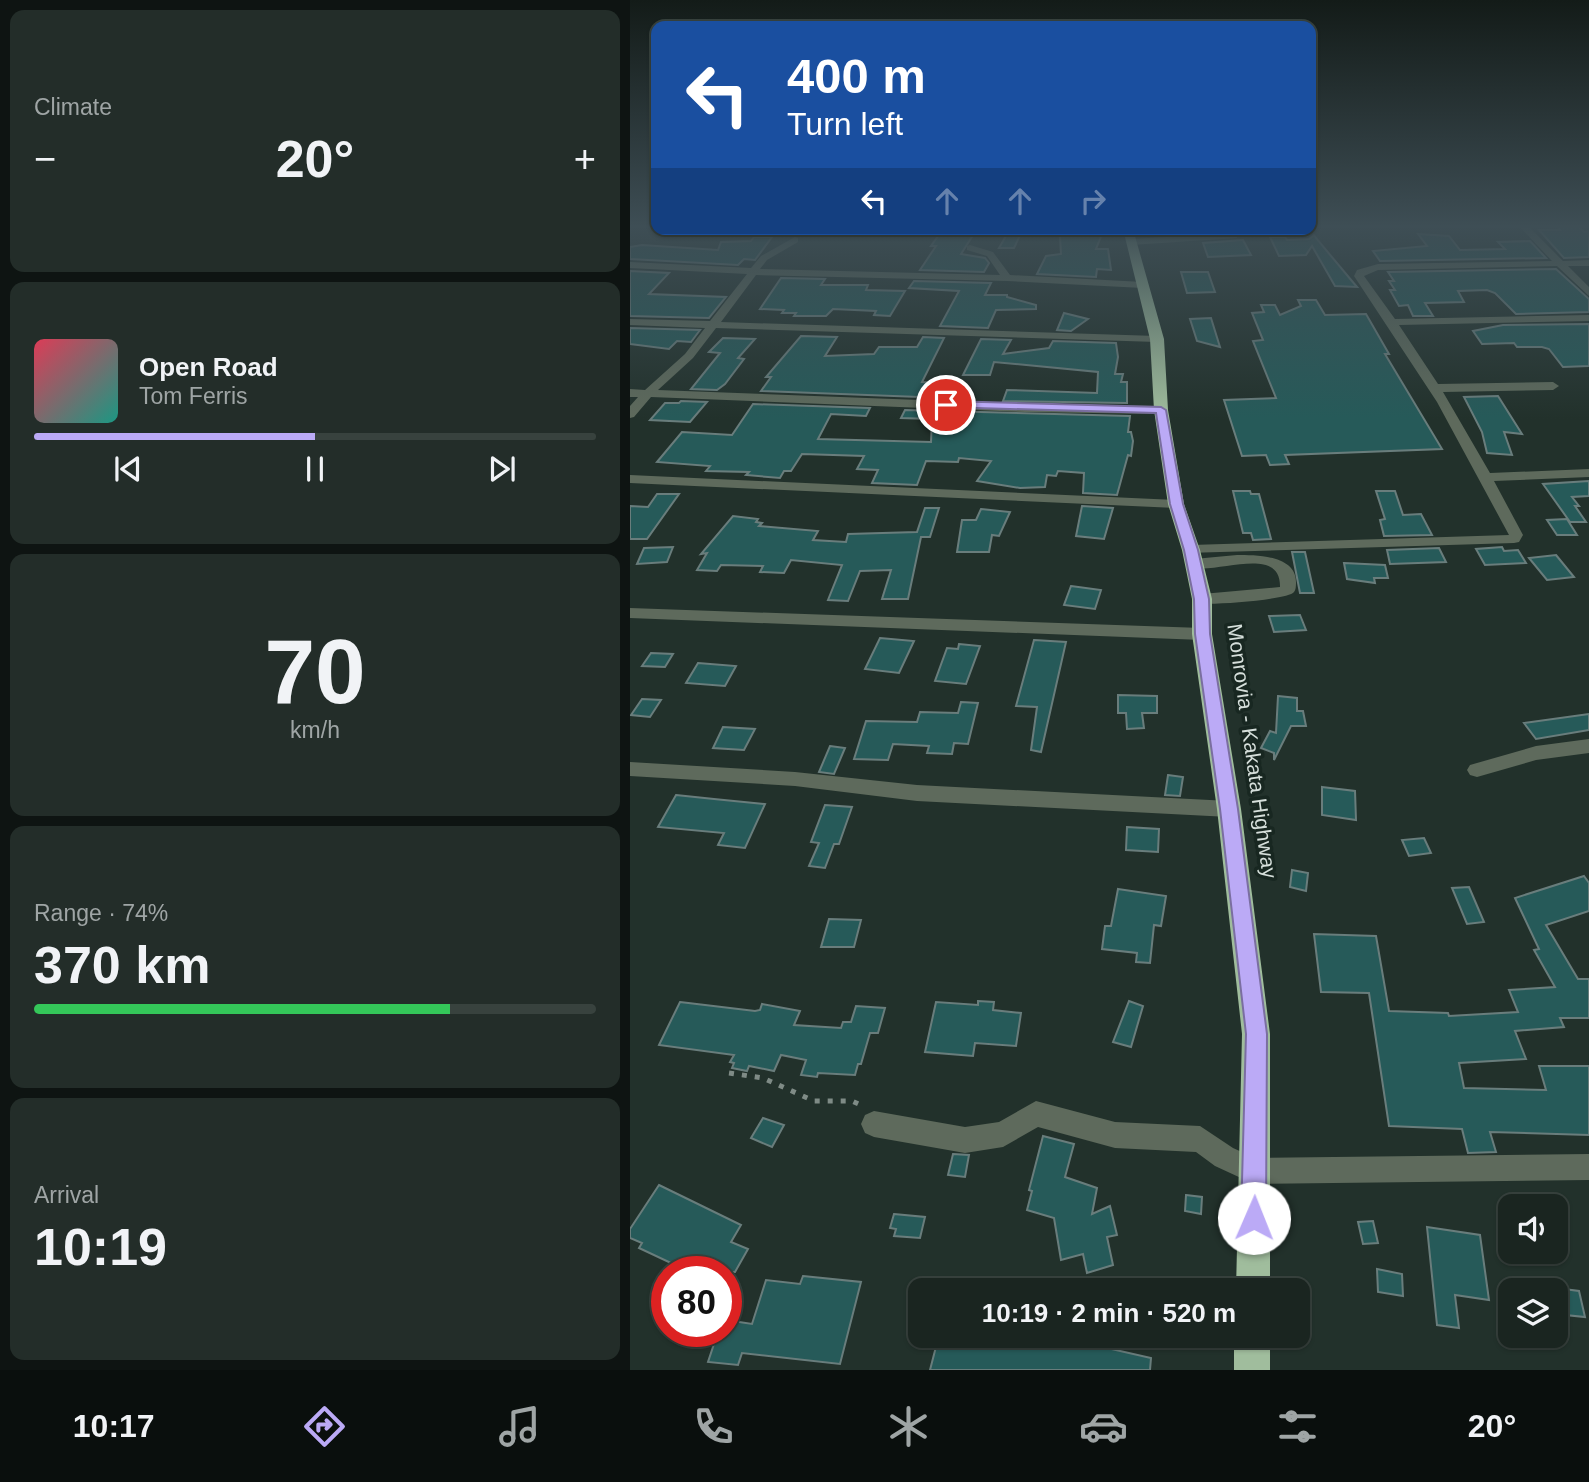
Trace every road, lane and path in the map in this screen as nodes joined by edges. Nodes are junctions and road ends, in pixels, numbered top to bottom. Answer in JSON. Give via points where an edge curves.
{"nodes":[{"id":1,"x":741,"y":291,"type":"edge"},
{"id":2,"x":1145,"y":291,"type":"edge"},
{"id":3,"x":1370,"y":291,"type":"edge"},
{"id":4,"x":1589,"y":318,"type":"edge"},
{"id":5,"x":630,"y":322,"type":"edge"},
{"id":6,"x":1393,"y":322,"type":"junction"},
{"id":7,"x":715,"y":325,"type":"junction"},
{"id":8,"x":1157,"y":339,"type":"junction"},
{"id":9,"x":1553,"y":386,"type":"dead end"},
{"id":10,"x":1433,"y":388,"type":"junction"},
{"id":11,"x":630,"y":393,"type":"edge"},
{"id":12,"x":648,"y":393,"type":"junction"},
{"id":13,"x":1161,"y":410,"type":"junction"},
{"id":14,"x":630,"y":414,"type":"edge"},
{"id":15,"x":1589,"y":473,"type":"edge"},
{"id":16,"x":1487,"y":477,"type":"junction"},
{"id":17,"x":630,"y":479,"type":"edge"},
{"id":18,"x":1176,"y":504,"type":"junction"},
{"id":19,"x":1192,"y":557,"type":"junction"},
{"id":20,"x":1202,"y":599,"type":"junction"},
{"id":21,"x":630,"y":613,"type":"edge"},
{"id":22,"x":1202,"y":634,"type":"junction"},
{"id":23,"x":1589,"y":746,"type":"edge"},
{"id":24,"x":630,"y":768,"type":"edge"},
{"id":25,"x":1477,"y":771,"type":"dead end"},
{"id":26,"x":1229,"y":809,"type":"junction"},
{"id":27,"x":729,"y":1073,"type":"dead end"},
{"id":28,"x":874,"y":1124,"type":"joint"},
{"id":29,"x":1589,"y":1167,"type":"edge"},
{"id":30,"x":1254,"y":1171,"type":"junction"},
{"id":31,"x":1253,"y":1278,"type":"edge"},
{"id":32,"x":1252,"y":1348,"type":"edge"},
{"id":33,"x":1252,"y":1370,"type":"edge"}],
"edges":[{"from":1,"to":7,"type":"street"},
{"from":2,"to":8,"type":"highway","name":"Monrovia - Kakata Highway"},
{"from":3,"to":6,"type":"street"},
{"from":4,"to":6,"type":"street"},
{"from":5,"to":7,"type":"street"},
{"from":6,"to":10,"type":"street"},
{"from":7,"to":8,"type":"street"},
{"from":7,"to":12,"type":"street"},
{"from":8,"to":13,"type":"highway","name":"Monrovia - Kakata Highway"},
{"from":9,"to":10,"type":"street"},
{"from":10,"to":16,"type":"street"},
{"from":11,"to":12,"type":"street"},
{"from":12,"to":13,"type":"street"},
{"from":12,"to":14,"type":"street"},
{"from":13,"to":18,"type":"highway","name":"Monrovia - Kakata Highway"},
{"from":15,"to":16,"type":"street"},
{"from":16,"to":19,"type":"street","via":[[1514,539]]},
{"from":17,"to":18,"type":"street"},
{"from":18,"to":19,"type":"highway","name":"Monrovia - Kakata Highway"},
{"from":19,"to":20,"type":"highway","name":"Monrovia - Kakata Highway"},
{"from":19,"to":20,"type":"street","via":[[1276,562],[1290,582],[1288,590],[1279,593]]},
{"from":20,"to":22,"type":"highway","name":"Monrovia - Kakata Highway"},
{"from":21,"to":22,"type":"street"},
{"from":22,"to":26,"type":"highway","name":"Monrovia - Kakata Highway"},
{"from":23,"to":25,"type":"street","via":[[1536,753]]},
{"from":24,"to":26,"type":"street","via":[[917,793]]},
{"from":26,"to":30,"type":"highway","name":"Monrovia - Kakata Highway","via":[[1256,1034]]},
{"from":27,"to":28,"type":"path","via":[[766,1079],[806,1099],[860,1103]]},
{"from":28,"to":30,"type":"street","via":[[965,1140],[1003,1134],[1036,1114],[1115,1135],[1200,1139]]},
{"from":29,"to":30,"type":"street"},
{"from":30,"to":31,"type":"highway","name":"Monrovia - Kakata Highway"},
{"from":32,"to":33,"type":"highway"}]}
